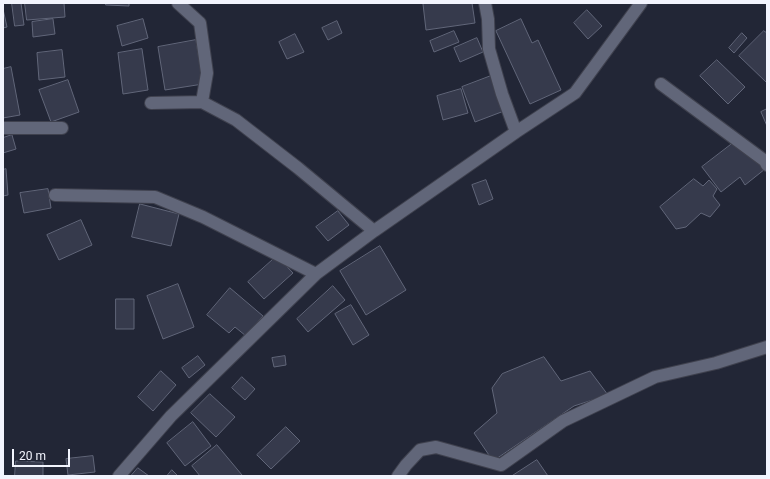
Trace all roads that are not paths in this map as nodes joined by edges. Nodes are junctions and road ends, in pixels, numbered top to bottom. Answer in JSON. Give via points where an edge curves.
{"nodes":[{"id":1,"x":178,"y":3,"type":"edge"},
{"id":2,"x":485,"y":3,"type":"edge"},
{"id":3,"x":641,"y":3,"type":"edge"},
{"id":4,"x":661,"y":84,"type":"dead end"},
{"id":5,"x":202,"y":102,"type":"junction"},
{"id":6,"x":151,"y":103,"type":"dead end"},
{"id":7,"x":3,"y":128,"type":"edge"},
{"id":8,"x":62,"y":128,"type":"dead end"},
{"id":9,"x":516,"y":132,"type":"junction"},
{"id":10,"x":766,"y":162,"type":"edge"},
{"id":11,"x":55,"y":195,"type":"dead end"},
{"id":12,"x":374,"y":231,"type":"junction"},
{"id":13,"x":316,"y":274,"type":"junction"},
{"id":14,"x":767,"y":348,"type":"edge"},
{"id":15,"x":119,"y":476,"type":"edge"},
{"id":16,"x":398,"y":476,"type":"edge"}],
"edges":[{"from":1,"to":5,"type":"street","via":[[200,23],[208,73]]},
{"from":2,"to":9,"type":"street","via":[[489,49]]},
{"from":3,"to":9,"type":"street","via":[[575,93]]},
{"from":4,"to":10,"type":"street"},
{"from":5,"to":6,"type":"street"},
{"from":5,"to":12,"type":"street","via":[[236,120]]},
{"from":7,"to":8,"type":"street"},
{"from":9,"to":12,"type":"street"},
{"from":11,"to":13,"type":"street","via":[[155,197],[203,217]]},
{"from":12,"to":13,"type":"street"},
{"from":13,"to":15,"type":"street","via":[[171,416]]},
{"from":14,"to":16,"type":"street","via":[[655,377],[563,421],[501,465],[436,447],[420,450]]}]}
